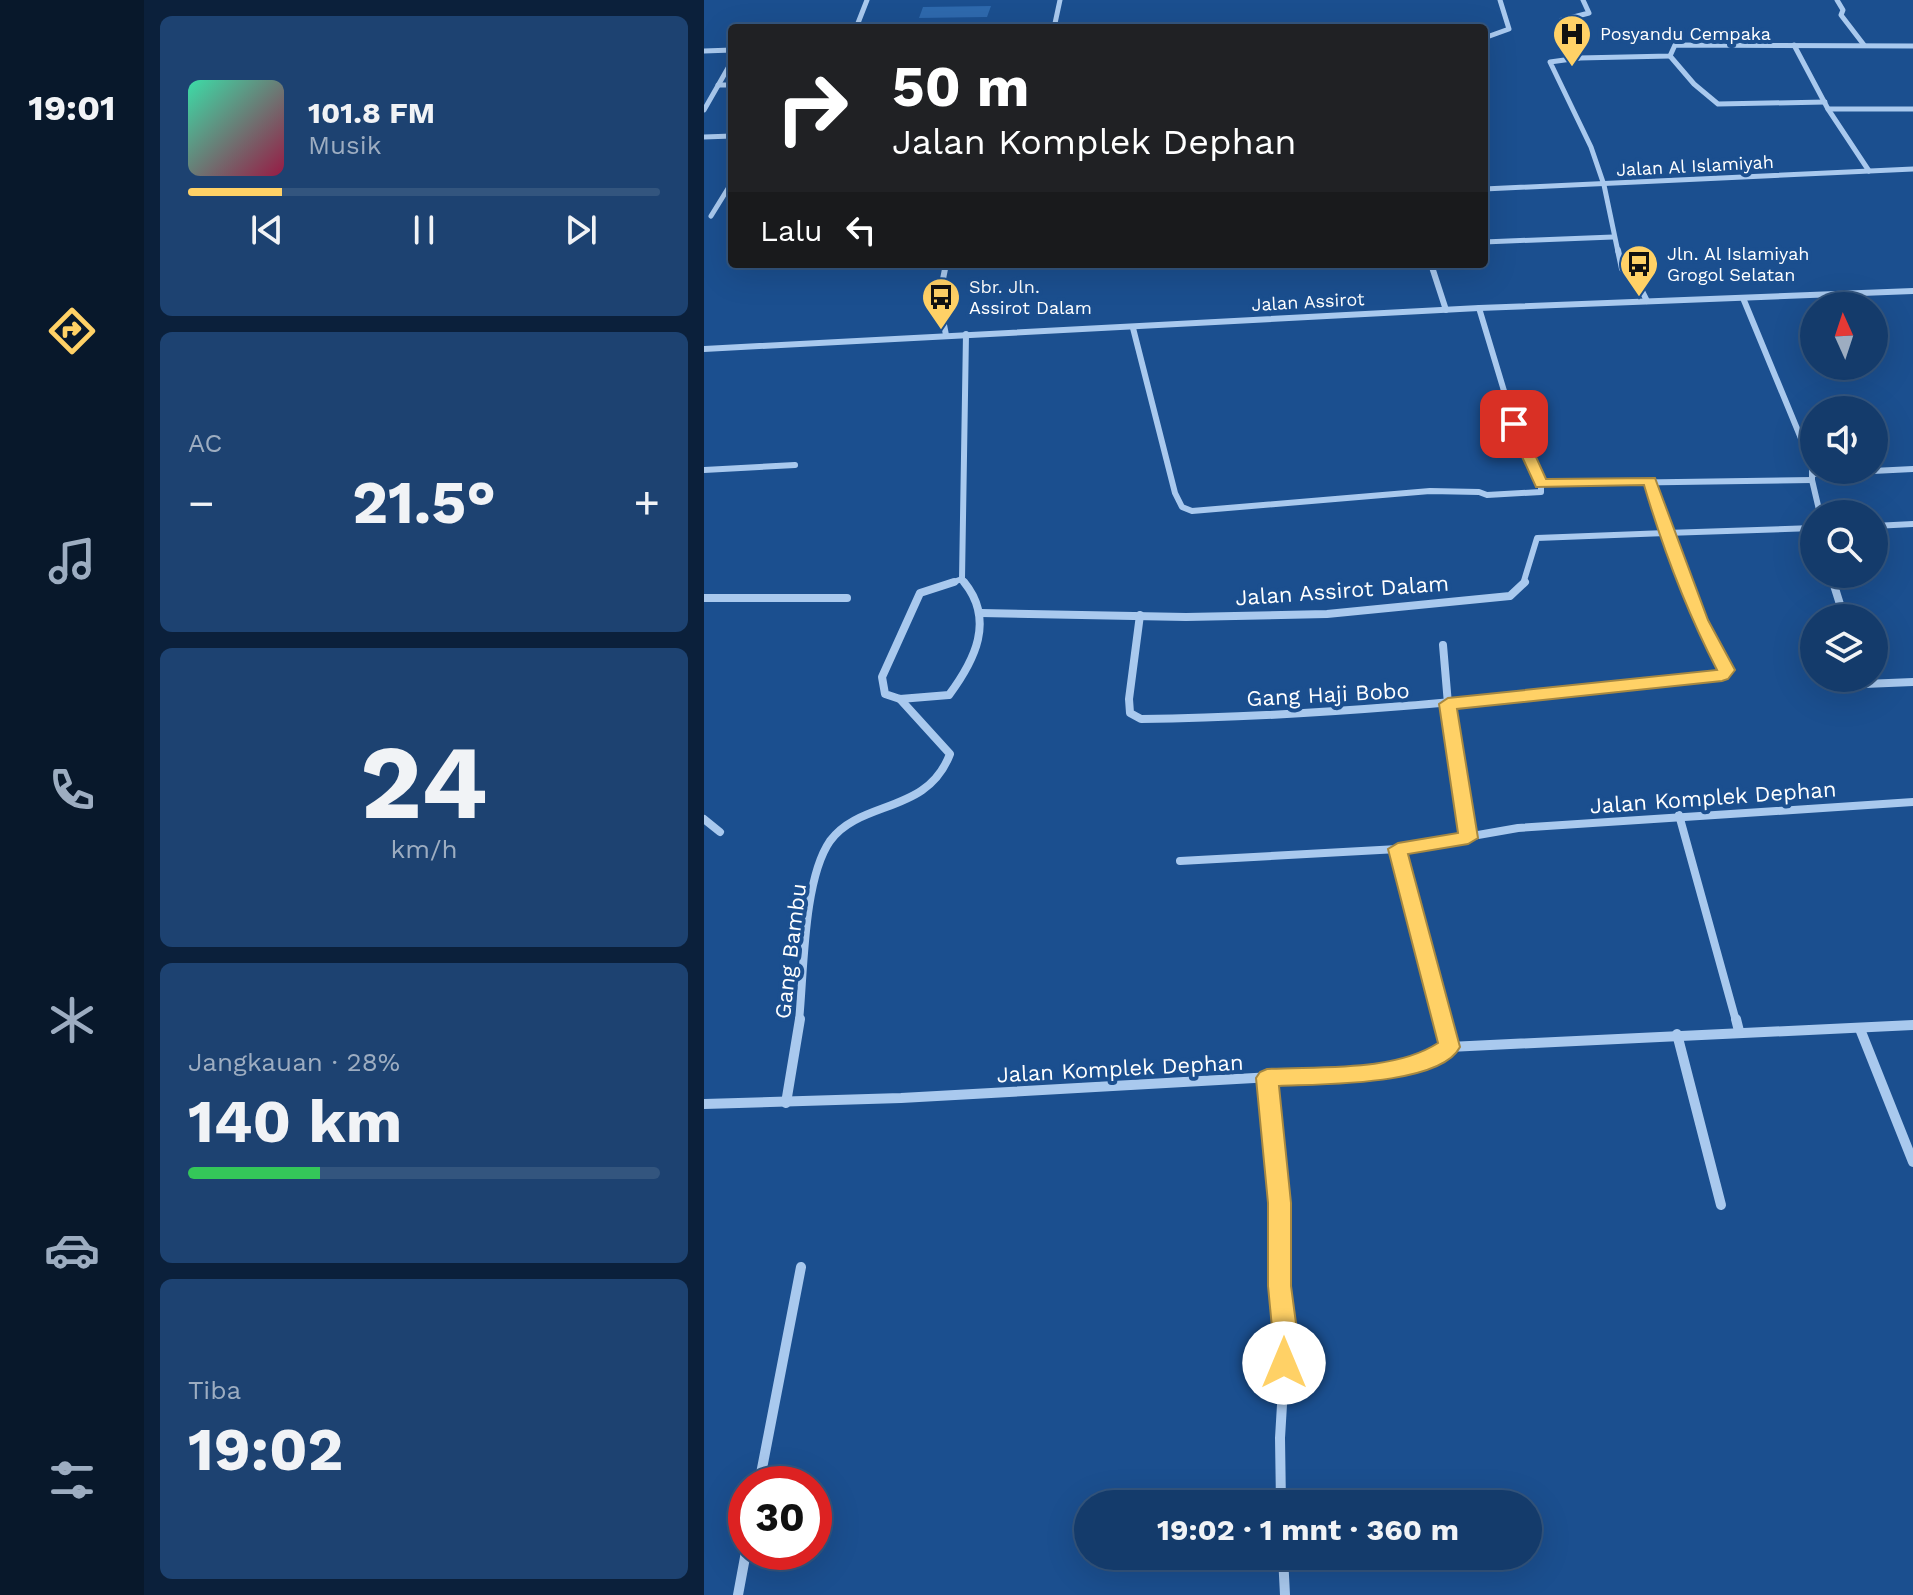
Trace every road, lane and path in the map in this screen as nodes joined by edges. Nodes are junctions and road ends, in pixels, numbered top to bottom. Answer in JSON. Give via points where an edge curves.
{"nodes":[{"id":1,"x":867,"y":0,"type":"edge"},
{"id":2,"x":1060,"y":0,"type":"edge"},
{"id":3,"x":1500,"y":0,"type":"edge"},
{"id":4,"x":1583,"y":0,"type":"edge"},
{"id":5,"x":1837,"y":0,"type":"edge"},
{"id":6,"x":858,"y":23,"type":"dead end"},
{"id":7,"x":1055,"y":24,"type":"edge"},
{"id":8,"x":1488,"y":37,"type":"edge"},
{"id":9,"x":1794,"y":45,"type":"junction"},
{"id":10,"x":1864,"y":45,"type":"junction"},
{"id":11,"x":1913,"y":46,"type":"edge"},
{"id":12,"x":728,"y":50,"type":"edge"},
{"id":13,"x":704,"y":51,"type":"edge"},
{"id":14,"x":1670,"y":56,"type":"junction"},
{"id":15,"x":1579,"y":58,"type":"junction"},
{"id":16,"x":728,"y":68,"type":"edge"},
{"id":17,"x":718,"y":85,"type":"junction"},
{"id":18,"x":728,"y":85,"type":"edge"},
{"id":19,"x":1825,"y":102,"type":"junction"},
{"id":20,"x":1828,"y":109,"type":"junction"},
{"id":21,"x":1913,"y":109,"type":"edge"},
{"id":22,"x":704,"y":110,"type":"edge"},
{"id":23,"x":728,"y":136,"type":"edge"},
{"id":24,"x":704,"y":137,"type":"edge"},
{"id":25,"x":1913,"y":169,"type":"edge"},
{"id":26,"x":1869,"y":171,"type":"junction"},
{"id":27,"x":1604,"y":185,"type":"junction"},
{"id":28,"x":728,"y":188,"type":"edge"},
{"id":29,"x":1488,"y":189,"type":"edge"},
{"id":30,"x":711,"y":216,"type":"dead end"},
{"id":31,"x":1613,"y":237,"type":"junction"},
{"id":32,"x":1488,"y":242,"type":"edge"},
{"id":33,"x":945,"y":268,"type":"edge"},
{"id":34,"x":1432,"y":268,"type":"edge"},
{"id":35,"x":1913,"y":291,"type":"edge"},
{"id":36,"x":1743,"y":298,"type":"junction"},
{"id":37,"x":1647,"y":301,"type":"junction"},
{"id":38,"x":1479,"y":308,"type":"junction"},
{"id":39,"x":1446,"y":310,"type":"junction"},
{"id":40,"x":1133,"y":328,"type":"junction"},
{"id":41,"x":966,"y":334,"type":"junction"},
{"id":42,"x":946,"y":335,"type":"junction"},
{"id":43,"x":704,"y":349,"type":"edge"},
{"id":44,"x":1800,"y":436,"type":"edge"},
{"id":45,"x":795,"y":465,"type":"dead end"},
{"id":46,"x":1913,"y":469,"type":"edge"},
{"id":47,"x":704,"y":470,"type":"edge"},
{"id":48,"x":1888,"y":471,"type":"edge"},
{"id":49,"x":1800,"y":477,"type":"edge"},
{"id":50,"x":1650,"y":481,"type":"junction"},
{"id":51,"x":1541,"y":484,"type":"junction"},
{"id":52,"x":1913,"y":524,"type":"edge"},
{"id":53,"x":1888,"y":525,"type":"edge"},
{"id":54,"x":1800,"y":528,"type":"edge"},
{"id":55,"x":1666,"y":533,"type":"junction"},
{"id":56,"x":962,"y":579,"type":"junction"},
{"id":57,"x":704,"y":598,"type":"edge"},
{"id":58,"x":847,"y":598,"type":"dead end"},
{"id":59,"x":981,"y":613,"type":"junction"},
{"id":60,"x":1140,"y":615,"type":"junction"},
{"id":61,"x":1443,"y":645,"type":"dead end"},
{"id":62,"x":1913,"y":682,"type":"edge"},
{"id":63,"x":1888,"y":683,"type":"edge"},
{"id":64,"x":900,"y":699,"type":"junction"},
{"id":65,"x":1448,"y":704,"type":"junction"},
{"id":66,"x":1913,"y":802,"type":"edge"},
{"id":67,"x":1679,"y":815,"type":"junction"},
{"id":68,"x":704,"y":819,"type":"edge"},
{"id":69,"x":720,"y":832,"type":"dead end"},
{"id":70,"x":1468,"y":838,"type":"junction"},
{"id":71,"x":1398,"y":849,"type":"junction"},
{"id":72,"x":1180,"y":861,"type":"dead end"},
{"id":73,"x":1913,"y":1025,"type":"edge"},
{"id":74,"x":1860,"y":1029,"type":"junction"},
{"id":75,"x":1739,"y":1031,"type":"junction"},
{"id":76,"x":1677,"y":1034,"type":"junction"},
{"id":77,"x":1449,"y":1047,"type":"junction"},
{"id":78,"x":1267,"y":1078,"type":"junction"},
{"id":79,"x":786,"y":1103,"type":"junction"},
{"id":80,"x":704,"y":1104,"type":"edge"},
{"id":81,"x":1913,"y":1162,"type":"edge"},
{"id":82,"x":1721,"y":1205,"type":"dead end"},
{"id":83,"x":801,"y":1267,"type":"dead end"},
{"id":84,"x":762,"y":1466,"type":"edge"},
{"id":85,"x":1281,"y":1490,"type":"edge"},
{"id":86,"x":743,"y":1570,"type":"edge"},
{"id":87,"x":1284,"y":1570,"type":"edge"},
{"id":88,"x":738,"y":1595,"type":"edge"},
{"id":89,"x":1285,"y":1595,"type":"edge"}],
"edges":[{"from":1,"to":6,"type":"street"},
{"from":2,"to":7,"type":"street"},
{"from":3,"to":8,"type":"street","via":[[1508,31]]},
{"from":4,"to":15,"type":"street","via":[[1589,13],[1562,20]]},
{"from":5,"to":10,"type":"street","via":[[1841,15]]},
{"from":9,"to":10,"type":"street"},
{"from":9,"to":14,"type":"street","via":[[1675,45]]},
{"from":9,"to":19,"type":"street"},
{"from":10,"to":11,"type":"street"},
{"from":12,"to":13,"type":"street"},
{"from":14,"to":15,"type":"street"},
{"from":14,"to":19,"type":"street","via":[[1717,104]]},
{"from":15,"to":27,"type":"street","via":[[1550,62]]},
{"from":16,"to":17,"type":"street"},
{"from":17,"to":18,"type":"street"},
{"from":17,"to":22,"type":"street"},
{"from":19,"to":20,"type":"street"},
{"from":20,"to":21,"type":"street"},
{"from":20,"to":26,"type":"street"},
{"from":23,"to":24,"type":"street"},
{"from":25,"to":26,"type":"street","name":"Jalan Al Islamiyah"},
{"from":26,"to":27,"type":"street","name":"Jalan Al Islamiyah"},
{"from":27,"to":29,"type":"street"},
{"from":27,"to":31,"type":"street","name":"Jalan Al Islamiyah"},
{"from":28,"to":30,"type":"street"},
{"from":31,"to":32,"type":"street"},
{"from":31,"to":37,"type":"street","name":"Jalan Al Islamiyah","via":[[1623,272],[1635,277]]},
{"from":33,"to":42,"type":"street","via":[[939,299]]},
{"from":34,"to":39,"type":"street"},
{"from":35,"to":36,"type":"street","name":"Jalan Assirot"},
{"from":36,"to":37,"type":"street","name":"Jalan Assirot"},
{"from":36,"to":44,"type":"street"},
{"from":37,"to":38,"type":"street","name":"Jalan Assirot"},
{"from":38,"to":39,"type":"street","name":"Jalan Assirot"},
{"from":38,"to":51,"type":"street","via":[[1514,424]]},
{"from":39,"to":40,"type":"street","name":"Jalan Assirot"},
{"from":40,"to":41,"type":"street","name":"Jalan Assirot"},
{"from":40,"to":51,"type":"street","via":[[1175,493],[1182,507],[1192,511],[1430,491],[1541,492]]},
{"from":41,"to":42,"type":"street","name":"Jalan Assirot"},
{"from":41,"to":56,"type":"street"},
{"from":42,"to":43,"type":"street","name":"Jalan Assirot"},
{"from":45,"to":47,"type":"street"},
{"from":46,"to":48,"type":"street"},
{"from":49,"to":50,"type":"street"},
{"from":50,"to":51,"type":"street"},
{"from":50,"to":55,"type":"street"},
{"from":52,"to":53,"type":"street"},
{"from":54,"to":55,"type":"street","name":"Jalan Assirot Dalam"},
{"from":55,"to":60,"type":"street","name":"Jalan Assirot Dalam","via":[[1537,538],[1525,582],[1510,596],[1327,614]]},
{"from":55,"to":65,"type":"street","name":"Gang Haji Bobo","via":[[1703,628],[1726,667],[1722,675]]},
{"from":56,"to":59,"type":"street"},
{"from":56,"to":64,"type":"street","via":[[920,593],[882,677],[885,694]]},
{"from":57,"to":58,"type":"street"},
{"from":59,"to":60,"type":"street","name":"Jalan Assirot Dalam"},
{"from":59,"to":64,"type":"street","via":[[971,654],[949,695]]},
{"from":60,"to":65,"type":"street","name":"Gang Haji Bobo","via":[[1129,699],[1130,713],[1141,719],[1308,715]]},
{"from":61,"to":65,"type":"street"},
{"from":62,"to":63,"type":"street"},
{"from":64,"to":79,"type":"street","name":"Gang Bambu","via":[[950,754],[949,762],[943,774],[912,797],[837,833],[829,842],[809,908]]},
{"from":65,"to":70,"type":"street"},
{"from":66,"to":67,"type":"street","name":"Jalan Komplek Dephan"},
{"from":67,"to":70,"type":"street","name":"Jalan Komplek Dephan","via":[[1518,828]]},
{"from":67,"to":75,"type":"street"},
{"from":68,"to":69,"type":"street"},
{"from":70,"to":71,"type":"street","name":"Jalan Komplek Dephan"},
{"from":71,"to":72,"type":"street","name":"Jalan Komplek Dephan"},
{"from":71,"to":77,"type":"street"},
{"from":73,"to":74,"type":"street"},
{"from":74,"to":75,"type":"street"},
{"from":74,"to":81,"type":"street"},
{"from":75,"to":76,"type":"street"},
{"from":76,"to":77,"type":"street"},
{"from":76,"to":82,"type":"street"},
{"from":77,"to":78,"type":"street","name":"Jalan Komplek Dephan","via":[[1397,1070]]},
{"from":78,"to":79,"type":"street","name":"Jalan Komplek Dephan"},
{"from":78,"to":85,"type":"street","via":[[1286,1338]]},
{"from":79,"to":80,"type":"street","name":"Jalan Komplek Dephan"},
{"from":83,"to":84,"type":"street"},
{"from":86,"to":88,"type":"street"},
{"from":87,"to":89,"type":"street"}]}
